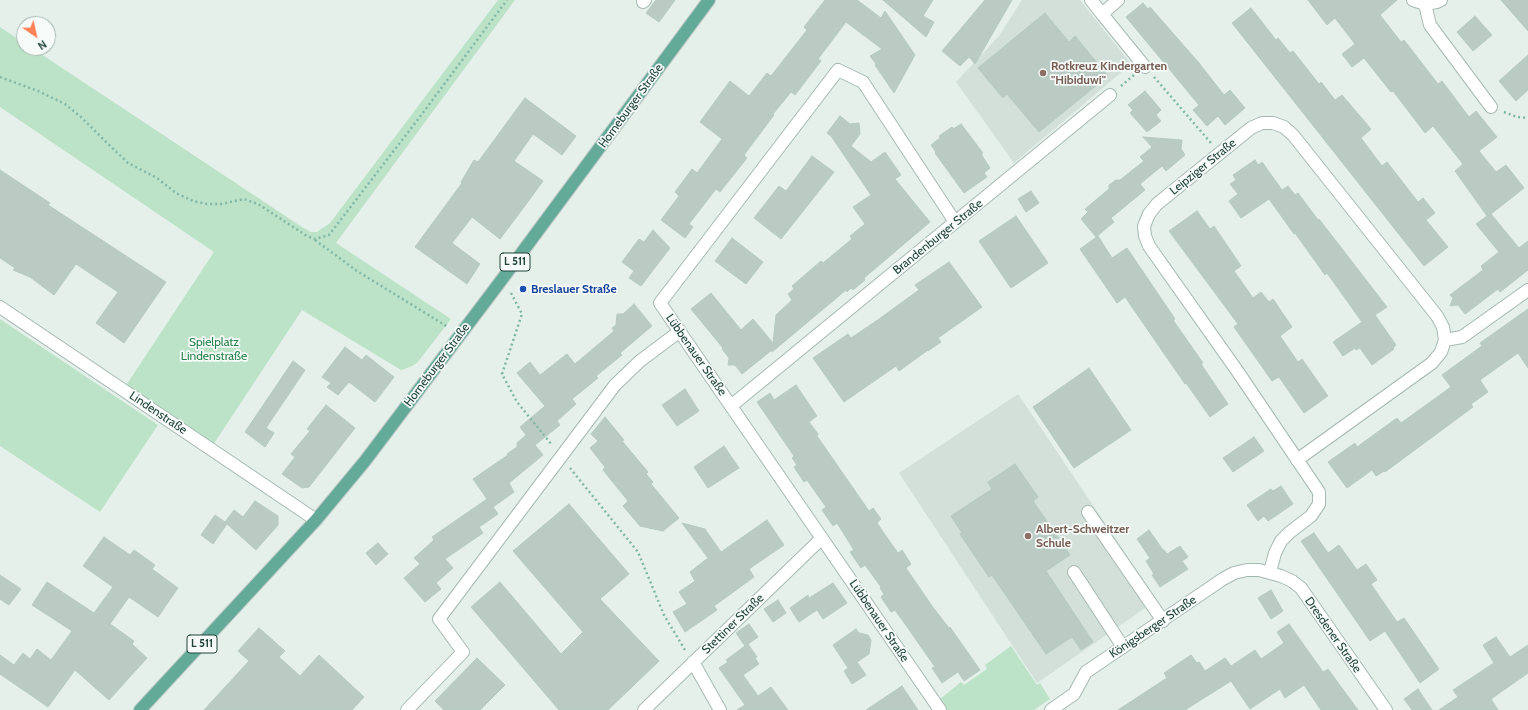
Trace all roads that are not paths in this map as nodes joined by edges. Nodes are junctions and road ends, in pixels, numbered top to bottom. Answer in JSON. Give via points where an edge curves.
{"nodes":[{"id":1,"x":709,"y":0,"type":"edge"},
{"id":2,"x":1091,"y":0,"type":"edge"},
{"id":3,"x":1118,"y":0,"type":"edge"},
{"id":4,"x":1413,"y":0,"type":"edge"},
{"id":5,"x":1441,"y":0,"type":"edge"},
{"id":6,"x":1424,"y":4,"type":"junction"},
{"id":7,"x":1102,"y":14,"type":"junction"},
{"id":8,"x":1145,"y":67,"type":"road end"},
{"id":9,"x":1110,"y":95,"type":"road end"},
{"id":10,"x":1491,"y":107,"type":"road end"},
{"id":11,"x":955,"y":222,"type":"junction"},
{"id":12,"x":1528,"y":290,"type":"edge"},
{"id":13,"x":0,"y":307,"type":"edge"},
{"id":14,"x":680,"y":332,"type":"junction"},
{"id":15,"x":1445,"y":340,"type":"junction"},
{"id":16,"x":731,"y":406,"type":"junction"},
{"id":17,"x":1297,"y":460,"type":"junction"},
{"id":18,"x":1088,"y":512,"type":"dead end"},
{"id":19,"x":316,"y":520,"type":"junction"},
{"id":20,"x":822,"y":538,"type":"junction"},
{"id":21,"x":1074,"y":572,"type":"dead end"},
{"id":22,"x":1270,"y":572,"type":"junction"},
{"id":23,"x":1163,"y":621,"type":"junction"},
{"id":24,"x":1123,"y":647,"type":"junction"},
{"id":25,"x":693,"y":662,"type":"junction"},
{"id":26,"x":140,"y":710,"type":"edge"},
{"id":27,"x":407,"y":710,"type":"edge"},
{"id":28,"x":644,"y":710,"type":"edge"},
{"id":29,"x":720,"y":710,"type":"edge"},
{"id":30,"x":940,"y":710,"type":"edge"},
{"id":31,"x":1051,"y":710,"type":"edge"},
{"id":32,"x":1386,"y":710,"type":"edge"}],
"edges":[{"from":1,"to":19,"type":"main road","name":"Horneburger Straße","number":"L 511","via":[[365,461]]},
{"from":2,"to":7,"type":"street"},
{"from":3,"to":7,"type":"street"},
{"from":4,"to":6,"type":"street"},
{"from":5,"to":6,"type":"street"},
{"from":6,"to":10,"type":"street","via":[[1430,25]]},
{"from":7,"to":8,"type":"street"},
{"from":9,"to":11,"type":"street","name":"Brandenburger Straße"},
{"from":11,"to":14,"type":"street","name":"Lübbenauer Straße","via":[[863,82],[838,70],[660,303]]},
{"from":11,"to":16,"type":"street","name":"Brandenburger Straße"},
{"from":12,"to":15,"type":"street","via":[[1462,337]]},
{"from":13,"to":19,"type":"street","name":"Lindenstraße"},
{"from":14,"to":16,"type":"street","name":"Lübbenauer Straße"},
{"from":14,"to":27,"type":"street","via":[[640,361],[616,385],[439,619],[463,652]]},
{"from":15,"to":17,"type":"street","via":[[1441,352],[1432,363]]},
{"from":15,"to":17,"type":"street","name":"Leipziger Straße","via":[[1443,327],[1437,316],[1284,127],[1262,123],[1251,128],[1219,153],[1153,209],[1144,226],[1145,236]]},
{"from":16,"to":20,"type":"street","name":"Lübbenauer Straße"},
{"from":17,"to":22,"type":"street","name":"Leipziger Straße","via":[[1319,492],[1319,504],[1311,516],[1281,541]]},
{"from":18,"to":23,"type":"street"},
{"from":19,"to":26,"type":"main road","name":"Horneburger Straße","number":"L 511"},
{"from":20,"to":25,"type":"street","name":"Stettiner Straße"},
{"from":20,"to":30,"type":"street","name":"Lübbenauer Straße"},
{"from":21,"to":24,"type":"street"},
{"from":22,"to":23,"type":"street","name":"Königsberger Straße","via":[[1247,570],[1234,573]]},
{"from":22,"to":32,"type":"street","name":"Dresdener Straße","via":[[1292,581],[1301,588]]},
{"from":23,"to":24,"type":"street","name":"Königsberger Straße"},
{"from":24,"to":31,"type":"street","name":"Königsberger Straße","via":[[1086,672],[1074,694]]},
{"from":25,"to":28,"type":"street","name":"Stettiner Straße"},
{"from":25,"to":29,"type":"street"}]}
